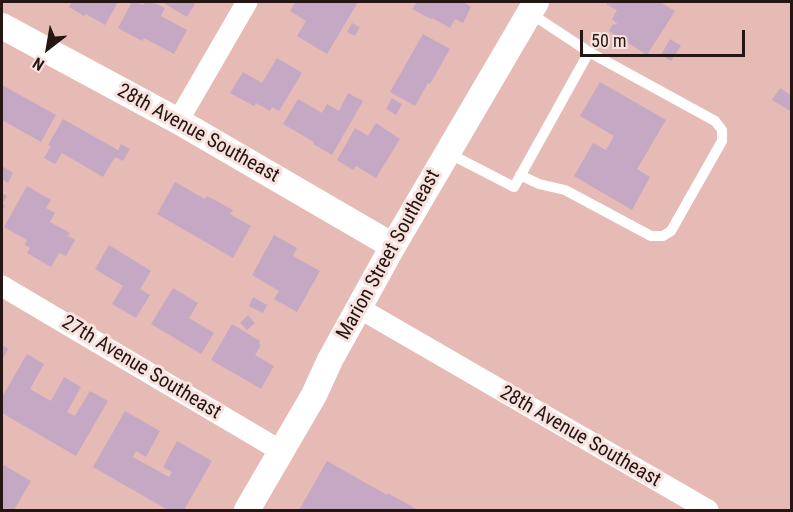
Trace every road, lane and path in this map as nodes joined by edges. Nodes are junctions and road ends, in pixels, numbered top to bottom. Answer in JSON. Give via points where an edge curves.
{"nodes":[{"id":1,"x":247,"y":2,"type":"edge"},
{"id":2,"x":533,"y":7,"type":"edge"},
{"id":3,"x":2,"y":26,"type":"edge"},
{"id":4,"x":590,"y":52,"type":"junction"},
{"id":5,"x":177,"y":121,"type":"junction"},
{"id":6,"x":447,"y":153,"type":"junction"},
{"id":7,"x":520,"y":175,"type":"junction"},
{"id":8,"x":393,"y":246,"type":"junction"},
{"id":9,"x":2,"y":286,"type":"edge"},
{"id":10,"x":359,"y":308,"type":"junction"},
{"id":11,"x":280,"y":451,"type":"junction"},
{"id":12,"x":247,"y":510,"type":"edge"},
{"id":13,"x":708,"y":510,"type":"edge"}],
"edges":[{"from":1,"to":5,"type":"street"},
{"from":2,"to":4,"type":"lane"},
{"from":2,"to":6,"type":"street","name":"Marion Street Southeast"},
{"from":3,"to":5,"type":"street","name":"28th Avenue Southeast"},
{"from":4,"to":7,"type":"lane"},
{"from":4,"to":7,"type":"lane","via":[[715,121],[722,130],[722,141],[671,231],[651,236],[565,189]]},
{"from":5,"to":8,"type":"street","name":"28th Avenue Southeast"},
{"from":6,"to":7,"type":"lane","via":[[514,187]]},
{"from":6,"to":8,"type":"street","name":"Marion Street Southeast"},
{"from":8,"to":10,"type":"street","name":"Marion Street Southeast"},
{"from":9,"to":11,"type":"street","name":"27th Avenue Southeast"},
{"from":10,"to":11,"type":"street","name":"Marion Street Southeast"},
{"from":10,"to":13,"type":"street","name":"28th Avenue Southeast"},
{"from":11,"to":12,"type":"street","name":"Marion Street Southeast"}]}
